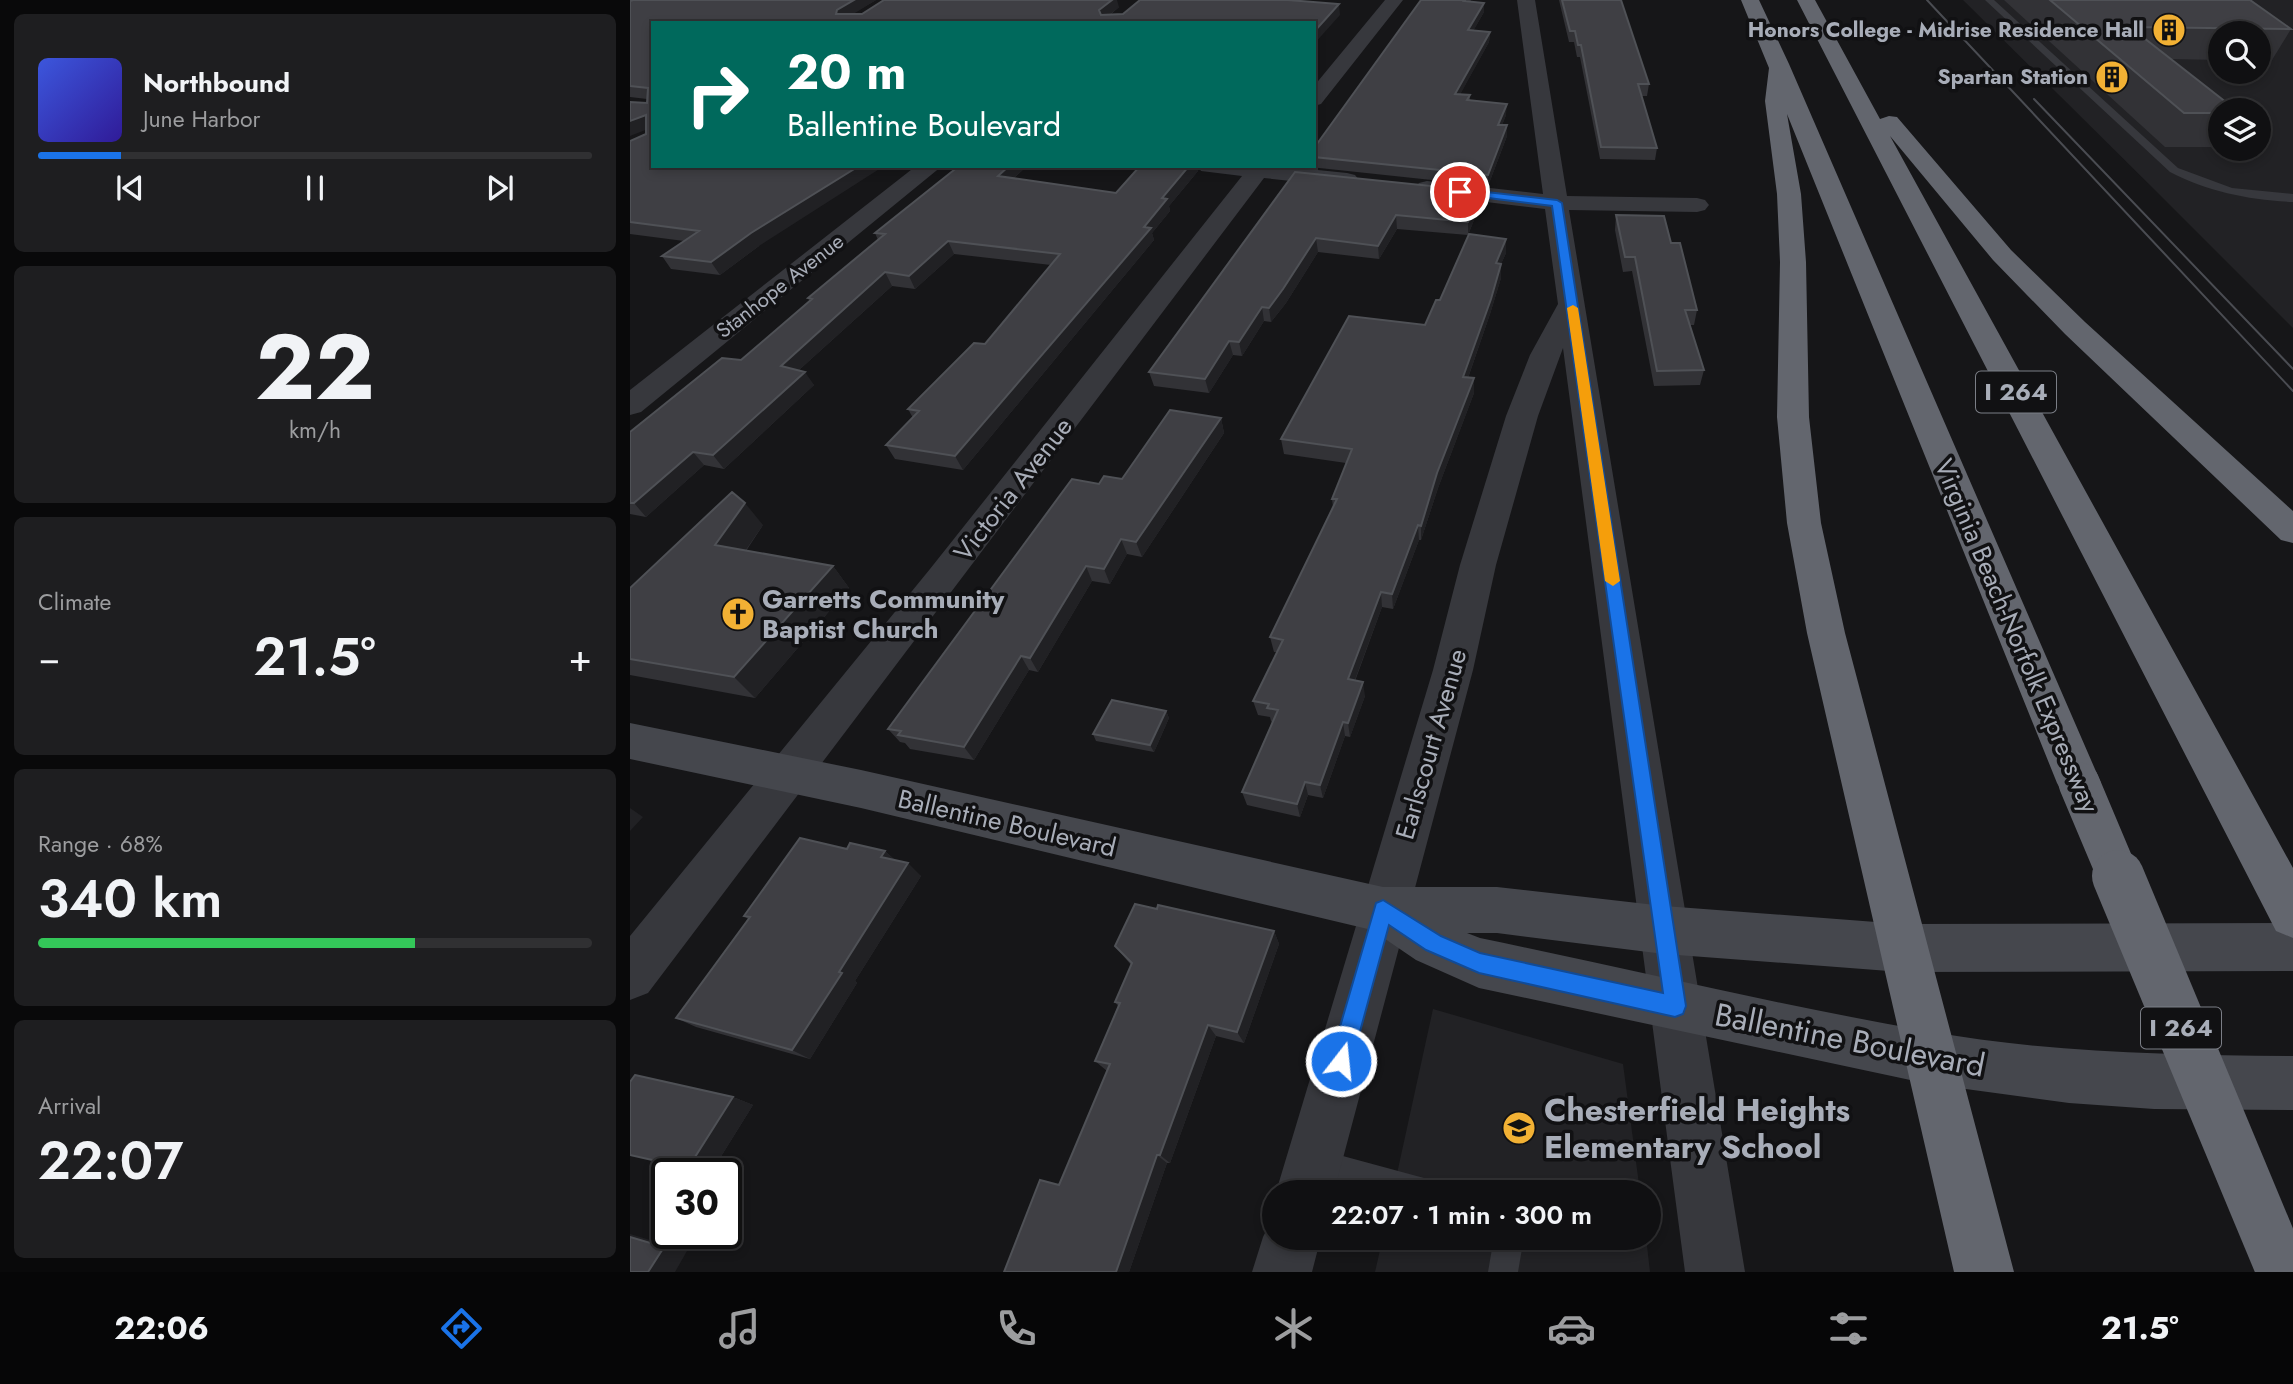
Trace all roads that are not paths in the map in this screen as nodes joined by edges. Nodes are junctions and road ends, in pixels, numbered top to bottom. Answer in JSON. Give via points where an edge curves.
{"nodes":[{"id":1,"x":1394,"y":0,"type":"edge"},
{"id":2,"x":1526,"y":0,"type":"edge"},
{"id":3,"x":1750,"y":0,"type":"edge"},
{"id":4,"x":1806,"y":0,"type":"edge"},
{"id":5,"x":1989,"y":0,"type":"edge"},
{"id":6,"x":1779,"y":64,"type":"junction"},
{"id":7,"x":1844,"y":69,"type":"junction"},
{"id":8,"x":1316,"y":98,"type":"edge"},
{"id":9,"x":928,"y":168,"type":"edge"},
{"id":10,"x":1260,"y":169,"type":"edge"},
{"id":11,"x":1374,"y":183,"type":"edge"},
{"id":12,"x":1399,"y":185,"type":"edge"},
{"id":13,"x":2293,"y":198,"type":"edge"},
{"id":14,"x":1557,"y":203,"type":"junction"},
{"id":15,"x":1697,"y":205,"type":"dead end"},
{"id":16,"x":1572,"y":303,"type":"junction"},
{"id":17,"x":630,"y":405,"type":"edge"},
{"id":18,"x":2293,"y":531,"type":"edge"},
{"id":19,"x":630,"y":741,"type":"edge"},
{"id":20,"x":789,"y":775,"type":"junction"},
{"id":21,"x":1383,"y":910,"type":"junction"},
{"id":22,"x":2293,"y":915,"type":"edge"},
{"id":23,"x":1664,"y":930,"type":"junction"},
{"id":24,"x":2293,"y":947,"type":"edge"},
{"id":25,"x":1902,"y":948,"type":"junction"},
{"id":26,"x":630,"y":975,"type":"edge"},
{"id":27,"x":1675,"y":1006,"type":"junction"},
{"id":28,"x":1929,"y":1058,"type":"junction"},
{"id":29,"x":2293,"y":1083,"type":"edge"},
{"id":30,"x":1309,"y":1177,"type":"edge"},
{"id":31,"x":1332,"y":1180,"type":"edge"},
{"id":32,"x":1288,"y":1250,"type":"edge"},
{"id":33,"x":1507,"y":1250,"type":"edge"},
{"id":34,"x":1282,"y":1272,"type":"edge"},
{"id":35,"x":1503,"y":1272,"type":"edge"},
{"id":36,"x":1715,"y":1272,"type":"edge"},
{"id":37,"x":1984,"y":1272,"type":"edge"},
{"id":38,"x":2283,"y":1272,"type":"edge"}],
"edges":[{"from":1,"to":8,"type":"street"},
{"from":2,"to":14,"type":"street"},
{"from":3,"to":6,"type":"highway","name":"Virginia Beach-Norfolk Expressway","number":"I 264"},
{"from":4,"to":7,"type":"highway","number":"I 264"},
{"from":5,"to":13,"type":"lane","via":[[2174,170],[2233,193]]},
{"from":6,"to":25,"type":"highway","via":[[1775,101],[1789,194],[1793,417],[1804,523]]},
{"from":6,"to":38,"type":"highway","name":"Virginia Beach-Norfolk Expressway","number":"I 264","bridge":true},
{"from":7,"to":18,"type":"highway","via":[[2002,255]]},
{"from":7,"to":22,"type":"highway","number":"I 264"},
{"from":9,"to":17,"type":"street","name":"Stanhope Avenue"},
{"from":10,"to":11,"type":"street"},
{"from":10,"to":20,"type":"street","name":"Victoria Avenue"},
{"from":12,"to":14,"type":"street"},
{"from":14,"to":15,"type":"street"},
{"from":14,"to":16,"type":"street"},
{"from":16,"to":21,"type":"street","name":"Earlscourt Avenue","via":[[1545,355],[1522,416]]},
{"from":16,"to":23,"type":"street"},
{"from":19,"to":20,"type":"street","name":"Ballentine Boulevard"},
{"from":20,"to":21,"type":"street","name":"Ballentine Boulevard"},
{"from":20,"to":26,"type":"street","name":"Victoria Avenue"},
{"from":21,"to":23,"type":"street","name":"Ballentine Boulevard","via":[[1497,910]]},
{"from":21,"to":27,"type":"street","name":"Ballentine Boulevard","via":[[1433,943],[1479,963]]},
{"from":21,"to":30,"type":"street","name":"Earlscourt Avenue"},
{"from":23,"to":25,"type":"street","name":"Ballentine Boulevard"},
{"from":23,"to":27,"type":"street"},
{"from":24,"to":25,"type":"street","name":"Ballentine Boulevard"},
{"from":25,"to":28,"type":"highway"},
{"from":27,"to":28,"type":"street","name":"Ballentine Boulevard"},
{"from":27,"to":36,"type":"street"},
{"from":28,"to":29,"type":"street","name":"Ballentine Boulevard","via":[[2081,1077]]},
{"from":28,"to":37,"type":"highway"},
{"from":30,"to":31,"type":"lane"},
{"from":32,"to":34,"type":"street"},
{"from":33,"to":35,"type":"lane"}]}
